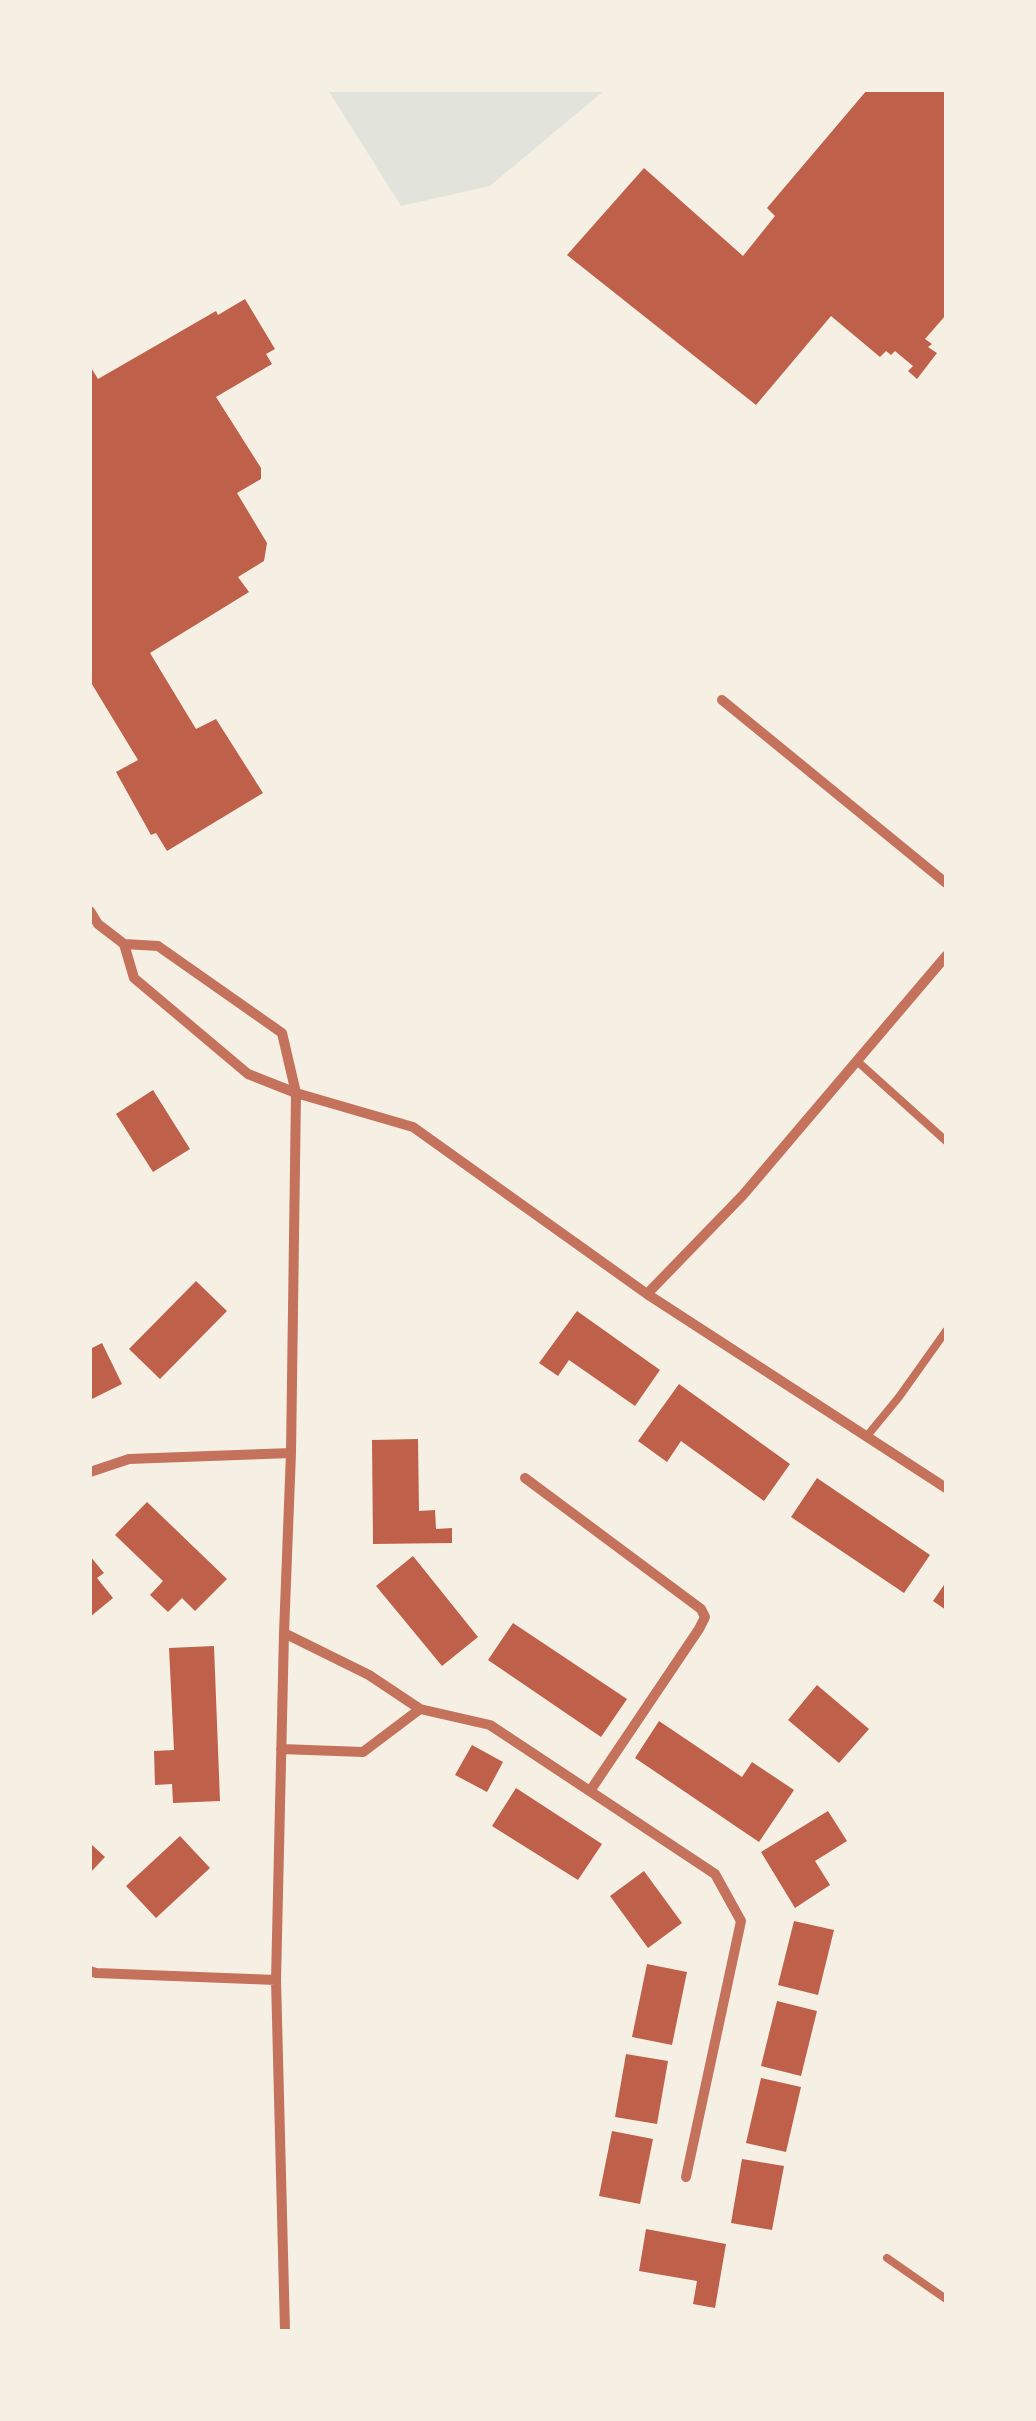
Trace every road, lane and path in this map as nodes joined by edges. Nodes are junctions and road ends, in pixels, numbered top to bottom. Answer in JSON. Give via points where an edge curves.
{"nodes":[{"id":1,"x":722,"y":700,"type":"dead end"},
{"id":2,"x":946,"y":883,"type":"edge"},
{"id":3,"x":90,"y":911,"type":"edge"},
{"id":4,"x":94,"y":928,"type":"edge"},
{"id":5,"x":124,"y":944,"type":"junction"},
{"id":6,"x":946,"y":956,"type":"edge"},
{"id":7,"x":857,"y":1061,"type":"junction"},
{"id":8,"x":296,"y":1092,"type":"junction"},
{"id":9,"x":946,"y":1141,"type":"edge"},
{"id":10,"x":647,"y":1294,"type":"junction"},
{"id":11,"x":946,"y":1331,"type":"edge"},
{"id":12,"x":867,"y":1436,"type":"junction"},
{"id":13,"x":291,"y":1453,"type":"junction"},
{"id":14,"x":90,"y":1472,"type":"edge"},
{"id":15,"x":525,"y":1478,"type":"dead end"},
{"id":16,"x":946,"y":1488,"type":"edge"},
{"id":17,"x":284,"y":1633,"type":"junction"},
{"id":18,"x":420,"y":1709,"type":"junction"},
{"id":19,"x":281,"y":1748,"type":"junction"},
{"id":20,"x":590,"y":1791,"type":"junction"},
{"id":21,"x":90,"y":1971,"type":"edge"},
{"id":22,"x":276,"y":1980,"type":"junction"},
{"id":23,"x":686,"y":2177,"type":"dead end"},
{"id":24,"x":887,"y":2258,"type":"dead end"},
{"id":25,"x":946,"y":2299,"type":"edge"},
{"id":26,"x":285,"y":2331,"type":"edge"}],
"edges":[{"from":1,"to":2,"type":"street"},
{"from":3,"to":4,"type":"street"},
{"from":4,"to":5,"type":"street"},
{"from":5,"to":8,"type":"street","via":[[134,978],[248,1074]]},
{"from":5,"to":8,"type":"street","via":[[158,946],[282,1032]]},
{"from":6,"to":7,"type":"street"},
{"from":7,"to":9,"type":"lane"},
{"from":7,"to":10,"type":"street","via":[[743,1195]]},
{"from":8,"to":10,"type":"street","via":[[413,1127]]},
{"from":8,"to":13,"type":"street"},
{"from":10,"to":12,"type":"street"},
{"from":11,"to":12,"type":"lane"},
{"from":12,"to":16,"type":"street"},
{"from":13,"to":14,"type":"street","via":[[129,1458]]},
{"from":13,"to":17,"type":"street"},
{"from":15,"to":20,"type":"street","via":[[705,1617]]},
{"from":17,"to":18,"type":"street"},
{"from":17,"to":19,"type":"street"},
{"from":18,"to":19,"type":"street","via":[[362,1752]]},
{"from":18,"to":20,"type":"street","via":[[490,1724]]},
{"from":19,"to":22,"type":"street"},
{"from":20,"to":23,"type":"street","via":[[715,1874],[741,1921]]},
{"from":21,"to":22,"type":"street"},
{"from":22,"to":26,"type":"street"},
{"from":24,"to":25,"type":"lane"}]}
